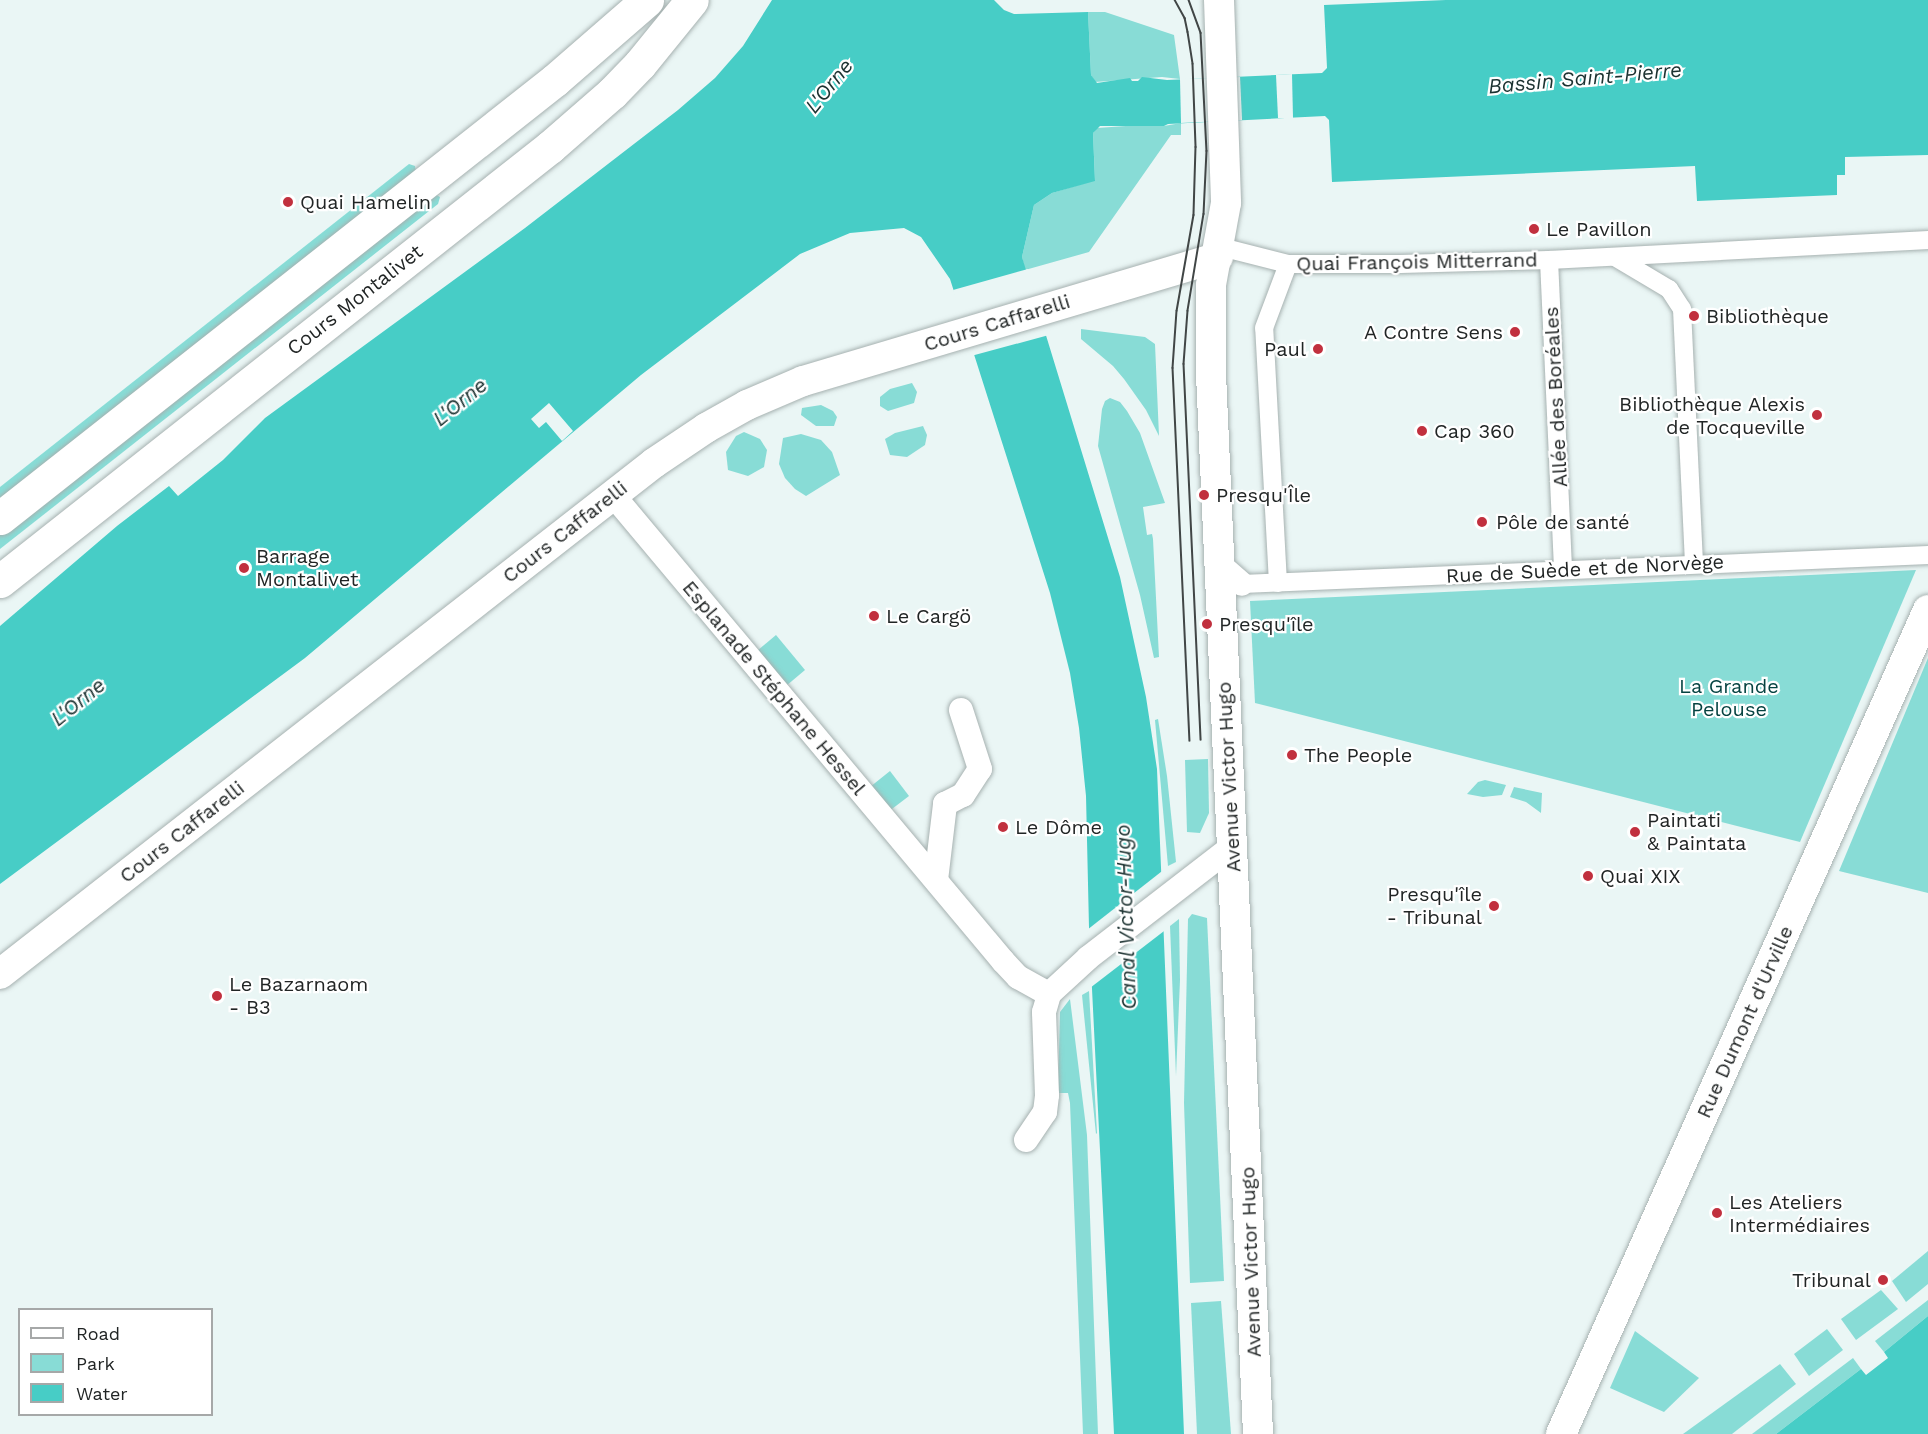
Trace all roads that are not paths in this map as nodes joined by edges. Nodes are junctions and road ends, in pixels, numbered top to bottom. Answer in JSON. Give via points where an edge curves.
{"nodes":[{"id":1,"x":647,"y":0,"type":"edge"},
{"id":2,"x":692,"y":0,"type":"edge"},
{"id":3,"x":1219,"y":0,"type":"edge"},
{"id":4,"x":1928,"y":240,"type":"edge"},
{"id":5,"x":1219,"y":252,"type":"junction"},
{"id":6,"x":1614,"y":257,"type":"junction"},
{"id":7,"x":1549,"y":260,"type":"junction"},
{"id":8,"x":1288,"y":264,"type":"junction"},
{"id":9,"x":613,"y":495,"type":"junction"},
{"id":10,"x":0,"y":518,"type":"edge"},
{"id":11,"x":1928,"y":555,"type":"edge"},
{"id":12,"x":1694,"y":563,"type":"junction"},
{"id":13,"x":1219,"y":564,"type":"junction"},
{"id":14,"x":1563,"y":570,"type":"junction"},
{"id":15,"x":0,"y":581,"type":"edge"},
{"id":16,"x":1278,"y":583,"type":"junction"},
{"id":17,"x":1242,"y":584,"type":"joint"},
{"id":18,"x":1928,"y":610,"type":"edge"},
{"id":19,"x":961,"y":710,"type":"dead end"},
{"id":20,"x":1233,"y":846,"type":"junction"},
{"id":21,"x":936,"y":880,"type":"junction"},
{"id":22,"x":0,"y":974,"type":"edge"},
{"id":23,"x":1049,"y":994,"type":"junction"},
{"id":24,"x":1026,"y":1140,"type":"dead end"},
{"id":25,"x":1258,"y":1434,"type":"edge"},
{"id":26,"x":1561,"y":1434,"type":"edge"}],
"edges":[{"from":1,"to":10,"type":"main road","via":[[555,80]]},
{"from":2,"to":15,"type":"main road","name":"Cours Montalivet","via":[[612,93],[550,147]]},
{"from":3,"to":5,"type":"street","name":"Avenue Victor Hugo","via":[[1227,203]]},
{"from":4,"to":6,"type":"street","name":"Quai François Mitterrand"},
{"from":5,"to":8,"type":"street","name":"Quai François Mitterrand"},
{"from":5,"to":9,"type":"street","name":"Cours Caffarelli","via":[[803,381],[706,428]]},
{"from":5,"to":13,"type":"street","name":"Avenue Victor Hugo","via":[[1210,322]]},
{"from":6,"to":7,"type":"street","name":"Quai François Mitterrand"},
{"from":6,"to":12,"type":"street","via":[[1669,289],[1682,309]]},
{"from":7,"to":8,"type":"street","name":"Quai François Mitterrand"},
{"from":7,"to":14,"type":"street","name":"Allée des Boréales"},
{"from":8,"to":16,"type":"street","via":[[1264,328]]},
{"from":9,"to":21,"type":"street","name":"Esplanade Stéphane Hessel"},
{"from":9,"to":22,"type":"street","name":"Cours Caffarelli"},
{"from":11,"to":12,"type":"street","name":"Rue de Suède et de Norvège"},
{"from":12,"to":14,"type":"street","name":"Rue de Suède et de Norvège"},
{"from":13,"to":17,"type":"street"},
{"from":13,"to":20,"type":"street","name":"Avenue Victor Hugo"},
{"from":14,"to":16,"type":"street","name":"Rue de Suède et de Norvège"},
{"from":16,"to":17,"type":"street","name":"Rue de Suède et de Norvège"},
{"from":18,"to":26,"type":"street","name":"Rue Dumont d'Urville"},
{"from":19,"to":21,"type":"street","via":[[980,769],[963,795],[945,804]]},
{"from":20,"to":23,"type":"street","via":[[1088,958]]},
{"from":20,"to":25,"type":"street","name":"Avenue Victor Hugo"},
{"from":21,"to":23,"type":"street","name":"Esplanade Stéphane Hessel","via":[[1017,977]]},
{"from":23,"to":24,"type":"street","via":[[1044,1012],[1045,1112]]}]}
